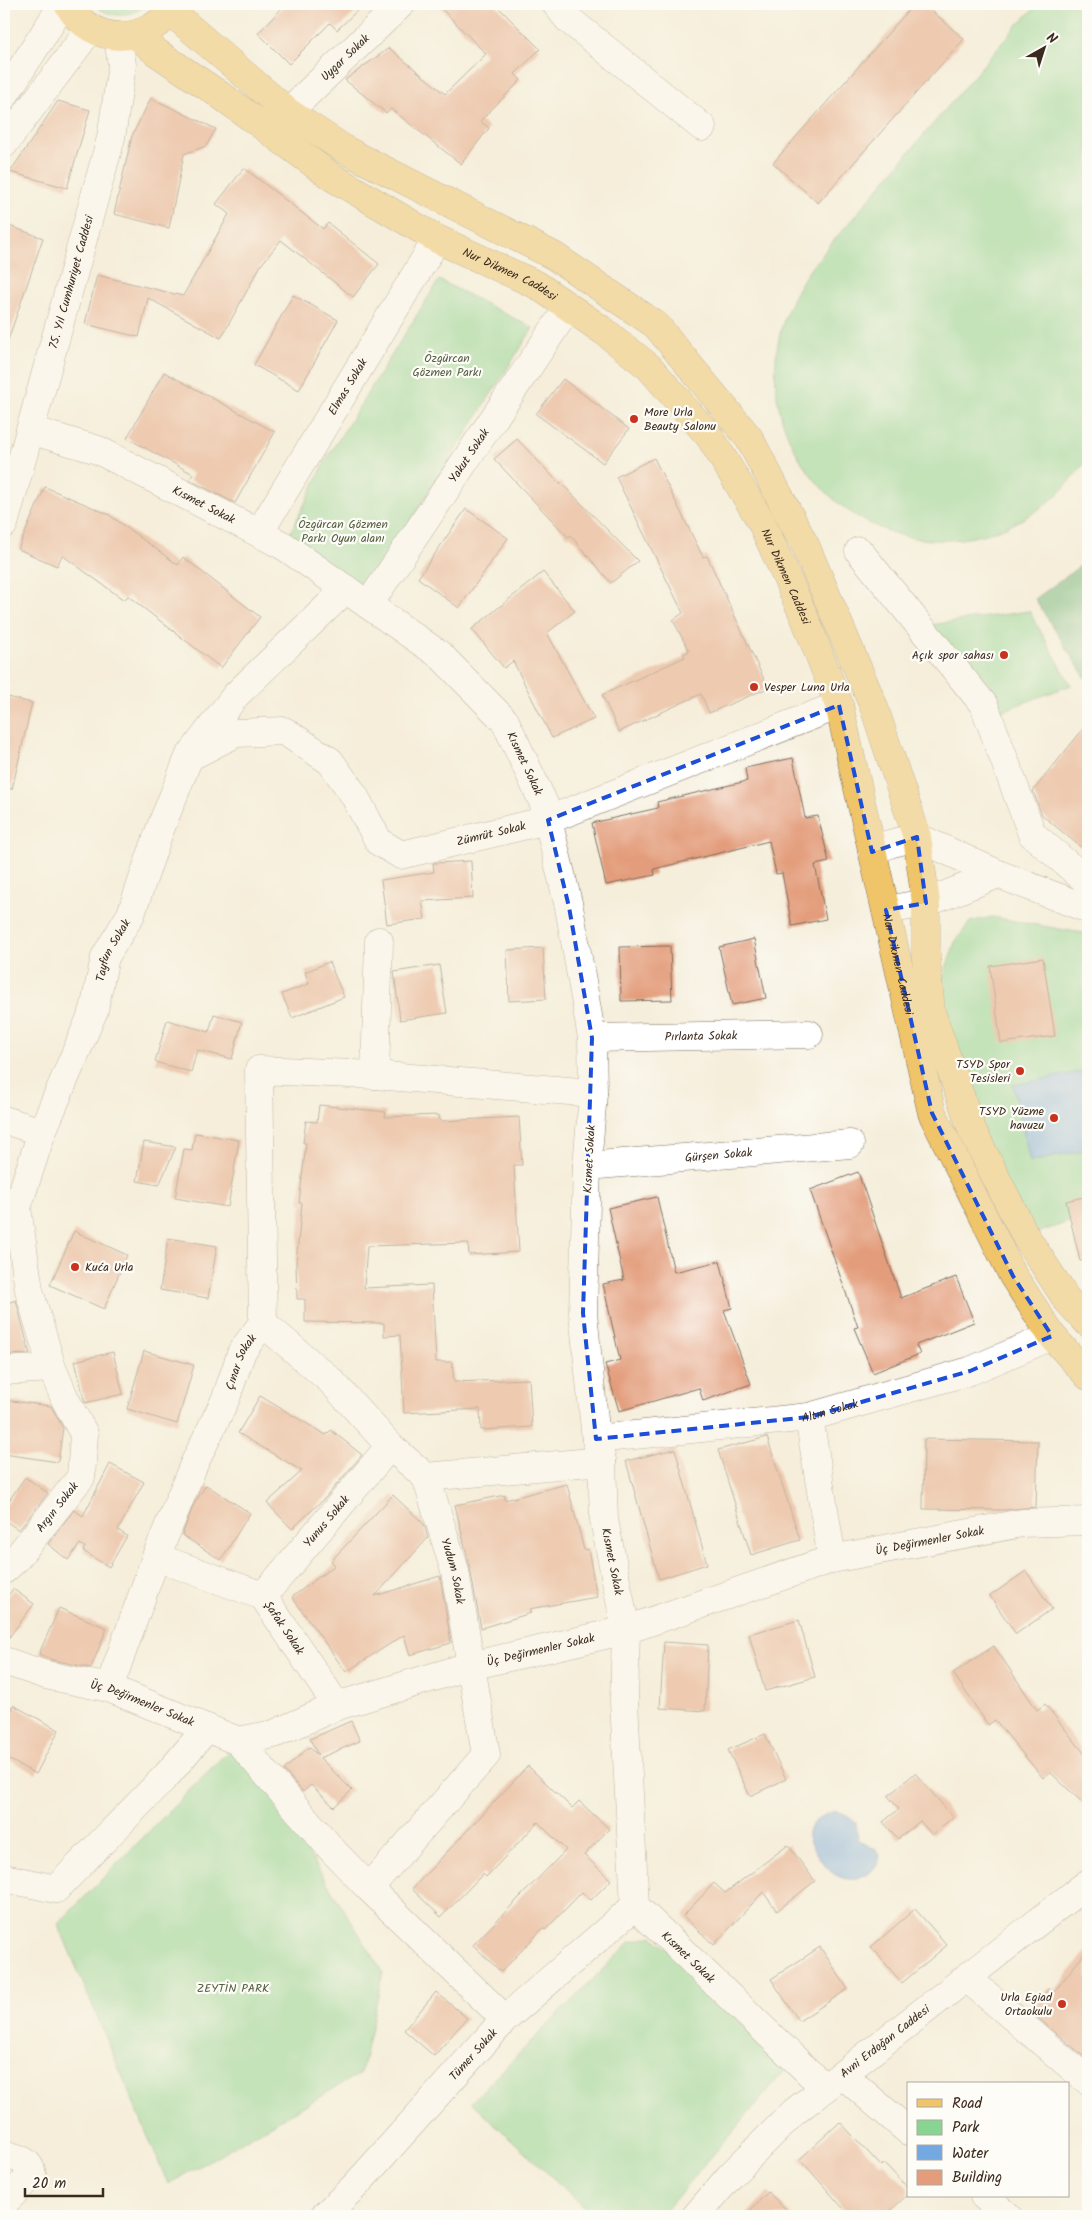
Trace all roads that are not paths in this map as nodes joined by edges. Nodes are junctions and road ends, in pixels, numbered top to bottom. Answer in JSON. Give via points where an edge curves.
{"nodes":[{"id":1,"x":63,"y":4,"type":"edge"},
{"id":2,"x":68,"y":4,"type":"edge"},
{"id":3,"x":402,"y":4,"type":"edge"},
{"id":4,"x":556,"y":4,"type":"edge"},
{"id":5,"x":172,"y":7,"type":"edge"},
{"id":6,"x":91,"y":28,"type":"junction"},
{"id":7,"x":127,"y":36,"type":"junction"},
{"id":8,"x":4,"y":96,"type":"edge"},
{"id":9,"x":288,"y":112,"type":"junction"},
{"id":10,"x":702,"y":127,"type":"dead end"},
{"id":11,"x":4,"y":144,"type":"edge"},
{"id":12,"x":437,"y":239,"type":"junction"},
{"id":13,"x":568,"y":308,"type":"junction"},
{"id":14,"x":30,"y":430,"type":"junction"},
{"id":15,"x":4,"y":524,"type":"edge"},
{"id":16,"x":259,"y":533,"type":"junction"},
{"id":17,"x":859,"y":551,"type":"dead end"},
{"id":18,"x":346,"y":589,"type":"junction"},
{"id":19,"x":369,"y":604,"type":"junction"},
{"id":20,"x":839,"y":706,"type":"junction"},
{"id":21,"x":189,"y":758,"type":"junction"},
{"id":22,"x":548,"y":820,"type":"junction"},
{"id":23,"x":917,"y":837,"type":"junction"},
{"id":24,"x":872,"y":852,"type":"junction"},
{"id":25,"x":998,"y":874,"type":"junction"},
{"id":26,"x":1088,"y":882,"type":"edge"},
{"id":27,"x":926,"y":902,"type":"junction"},
{"id":28,"x":1088,"y":909,"type":"edge"},
{"id":29,"x":886,"y":910,"type":"junction"},
{"id":30,"x":379,"y":941,"type":"dead end"},
{"id":31,"x":809,"y":1034,"type":"dead end"},
{"id":32,"x":592,"y":1038,"type":"junction"},
{"id":33,"x":375,"y":1075,"type":"junction"},
{"id":34,"x":593,"y":1093,"type":"junction"},
{"id":35,"x":4,"y":1120,"type":"edge"},
{"id":36,"x":42,"y":1132,"type":"junction"},
{"id":37,"x":850,"y":1144,"type":"dead end"},
{"id":38,"x":587,"y":1166,"type":"junction"},
{"id":39,"x":1088,"y":1322,"type":"edge"},
{"id":40,"x":263,"y":1323,"type":"junction"},
{"id":41,"x":1052,"y":1336,"type":"junction"},
{"id":42,"x":52,"y":1368,"type":"junction"},
{"id":43,"x":4,"y":1371,"type":"edge"},
{"id":44,"x":1088,"y":1376,"type":"edge"},
{"id":45,"x":809,"y":1418,"type":"junction"},
{"id":46,"x":390,"y":1446,"type":"junction"},
{"id":47,"x":599,"y":1450,"type":"junction"},
{"id":48,"x":426,"y":1477,"type":"junction"},
{"id":49,"x":1088,"y":1521,"type":"edge"},
{"id":50,"x":156,"y":1557,"type":"junction"},
{"id":51,"x":832,"y":1560,"type":"junction"},
{"id":52,"x":4,"y":1570,"type":"edge"},
{"id":53,"x":264,"y":1596,"type":"junction"},
{"id":54,"x":626,"y":1630,"type":"junction"},
{"id":55,"x":4,"y":1661,"type":"edge"},
{"id":56,"x":470,"y":1666,"type":"junction"},
{"id":57,"x":109,"y":1688,"type":"junction"},
{"id":58,"x":337,"y":1706,"type":"junction"},
{"id":59,"x":207,"y":1728,"type":"junction"},
{"id":60,"x":238,"y":1742,"type":"junction"},
{"id":61,"x":4,"y":1878,"type":"edge"},
{"id":62,"x":1088,"y":1883,"type":"edge"},
{"id":63,"x":370,"y":1888,"type":"junction"},
{"id":64,"x":635,"y":1906,"type":"junction"},
{"id":65,"x":967,"y":1978,"type":"junction"},
{"id":66,"x":505,"y":2019,"type":"junction"},
{"id":67,"x":1088,"y":2081,"type":"edge"},
{"id":68,"x":834,"y":2082,"type":"junction"},
{"id":69,"x":907,"y":2130,"type":"edge"},
{"id":70,"x":4,"y":2154,"type":"edge"},
{"id":71,"x":986,"y":2198,"type":"edge"},
{"id":72,"x":4,"y":2203,"type":"edge"},
{"id":73,"x":324,"y":2216,"type":"edge"},
{"id":74,"x":696,"y":2216,"type":"edge"},
{"id":75,"x":1008,"y":2216,"type":"edge"}],
"edges":[{"from":1,"to":8,"type":"street"},
{"from":2,"to":6,"type":"main road"},
{"from":3,"to":9,"type":"street","name":"Uygar Sokak"},
{"from":4,"to":10,"type":"street","via":[[568,19]]},
{"from":5,"to":7,"type":"main road","via":[[159,24]]},
{"from":5,"to":9,"type":"main road","name":"Nur Dikmen Caddesi"},
{"from":6,"to":7,"type":"main road"},
{"from":6,"to":11,"type":"street"},
{"from":7,"to":12,"type":"main road","name":"Nur Dikmen Caddesi","via":[[223,97],[332,177]]},
{"from":7,"to":14,"type":"street","name":"75. Yıl Cumhuriyet Caddesi","via":[[111,138]]},
{"from":9,"to":23,"type":"main road","name":"Nur Dikmen Caddesi","via":[[347,151],[554,256],[656,325],[749,438],[806,547],[874,707]]},
{"from":12,"to":13,"type":"main road","name":"Nur Dikmen Caddesi","via":[[537,286]]},
{"from":12,"to":16,"type":"street","name":"Elmas Sokak"},
{"from":13,"to":19,"type":"street","name":"Yakut Sokak"},
{"from":13,"to":20,"type":"main road","name":"Nur Dikmen Caddesi","via":[[649,367],[710,437],[761,521],[804,616]]},
{"from":14,"to":15,"type":"street","name":"75. Yıl Cumhuriyet Caddesi"},
{"from":14,"to":16,"type":"street","name":"Kısmet Sokak","via":[[98,450]]},
{"from":16,"to":18,"type":"street","name":"Kısmet Sokak","via":[[284,546]]},
{"from":17,"to":26,"type":"street","via":[[984,705],[1032,834]]},
{"from":18,"to":19,"type":"street","name":"Kısmet Sokak"},
{"from":18,"to":21,"type":"street","name":"Tayfun Sokak","via":[[236,695]]},
{"from":19,"to":22,"type":"street","name":"Kısmet Sokak","via":[[440,655],[505,721],[544,804]]},
{"from":20,"to":22,"type":"street","name":"Zümrüt Sokak"},
{"from":20,"to":24,"type":"main road","name":"Nur Dikmen Caddesi"},
{"from":21,"to":22,"type":"street","name":"Zümrüt Sokak","via":[[236,733],[284,731],[330,761],[379,842],[401,855]]},
{"from":21,"to":36,"type":"street","name":"Tayfun Sokak","via":[[131,914],[105,957],[94,1010]]},
{"from":22,"to":32,"type":"street","name":"Kısmet Sokak","via":[[570,907]]},
{"from":23,"to":24,"type":"street"},
{"from":23,"to":25,"type":"street"},
{"from":23,"to":27,"type":"main road","name":"Nur Dikmen Caddesi"},
{"from":24,"to":29,"type":"main road","name":"Nur Dikmen Caddesi"},
{"from":25,"to":27,"type":"street"},
{"from":25,"to":28,"type":"street"},
{"from":27,"to":29,"type":"street"},
{"from":27,"to":39,"type":"main road","name":"Nur Dikmen Caddesi","via":[[926,958],[931,1012],[972,1130],[1026,1236],[1067,1300]]},
{"from":29,"to":41,"type":"main road","name":"Nur Dikmen Caddesi","via":[[932,1113],[1013,1276]]},
{"from":30,"to":33,"type":"street"},
{"from":31,"to":32,"type":"street","name":"Pırlanta Sokak"},
{"from":32,"to":34,"type":"street","name":"Kısmet Sokak"},
{"from":33,"to":34,"type":"street"},
{"from":33,"to":40,"type":"street","name":"Çınar Sokak","via":[[259,1070]]},
{"from":34,"to":38,"type":"street","name":"Kısmet Sokak"},
{"from":35,"to":36,"type":"street"},
{"from":36,"to":42,"type":"street","name":"Tayfun Sokak","via":[[17,1208],[29,1290]]},
{"from":37,"to":38,"type":"street","name":"Gürşen Sokak"},
{"from":38,"to":47,"type":"street","name":"Kısmet Sokak","via":[[583,1313]]},
{"from":40,"to":46,"type":"street","via":[[331,1381]]},
{"from":40,"to":50,"type":"street","name":"Çınar Sokak","via":[[242,1351],[226,1398],[194,1464]]},
{"from":41,"to":44,"type":"main road","name":"Nur Dikmen Caddesi"},
{"from":41,"to":45,"type":"street","name":"Altın Sokak","via":[[970,1371]]},
{"from":42,"to":43,"type":"street"},
{"from":42,"to":52,"type":"street","name":"Argın Sokak","via":[[64,1399],[84,1434],[82,1476]]},
{"from":45,"to":47,"type":"street","name":"Altın Sokak"},
{"from":45,"to":51,"type":"street"},
{"from":46,"to":48,"type":"street"},
{"from":46,"to":53,"type":"street","name":"Yunus Sokak"},
{"from":47,"to":48,"type":"street","name":"Altın Sokak"},
{"from":47,"to":54,"type":"street","name":"Kısmet Sokak","via":[[604,1520]]},
{"from":48,"to":56,"type":"street","name":"Yudum Sokak","via":[[455,1571]]},
{"from":49,"to":51,"type":"street","name":"Üç Değirmenler Sokak","via":[[1022,1524]]},
{"from":50,"to":53,"type":"street","name":"Şafak Sokak"},
{"from":50,"to":57,"type":"street","name":"Çınar Sokak"},
{"from":51,"to":54,"type":"street","name":"Üç Değirmenler Sokak"},
{"from":53,"to":58,"type":"street","name":"Şafak Sokak"},
{"from":54,"to":56,"type":"street","name":"Üç Değirmenler Sokak"},
{"from":54,"to":64,"type":"street","name":"Kısmet Sokak","via":[[624,1702]]},
{"from":55,"to":57,"type":"street","name":"Üç Değirmenler Sokak","via":[[46,1675]]},
{"from":56,"to":58,"type":"street","name":"Üç Değirmenler Sokak"},
{"from":56,"to":63,"type":"street","name":"Yudum Sokak","via":[[486,1755]]},
{"from":57,"to":59,"type":"street","name":"Üç Değirmenler Sokak"},
{"from":58,"to":60,"type":"street","name":"Üç Değirmenler Sokak","via":[[274,1734]]},
{"from":59,"to":60,"type":"street","name":"Üç Değirmenler Sokak"},
{"from":59,"to":61,"type":"street","via":[[167,1775],[56,1889]]},
{"from":60,"to":63,"type":"street"},
{"from":62,"to":65,"type":"street","name":"Avni Erdoğan Caddesi"},
{"from":63,"to":66,"type":"street"},
{"from":64,"to":66,"type":"street","name":"Tümer Sokak"},
{"from":64,"to":68,"type":"street","name":"Kısmet Sokak"},
{"from":65,"to":67,"type":"street"},
{"from":65,"to":68,"type":"street","name":"Avni Erdoğan Caddesi"},
{"from":66,"to":73,"type":"street","name":"Tümer Sokak","via":[[356,2185]]},
{"from":68,"to":69,"type":"street","name":"Kısmet Sokak"},
{"from":68,"to":74,"type":"street","name":"Avni Erdoğan Caddesi","via":[[794,2112],[730,2176]]},
{"from":70,"to":72,"type":"street","via":[[27,2162],[32,2174]]},
{"from":71,"to":75,"type":"street"}]}
